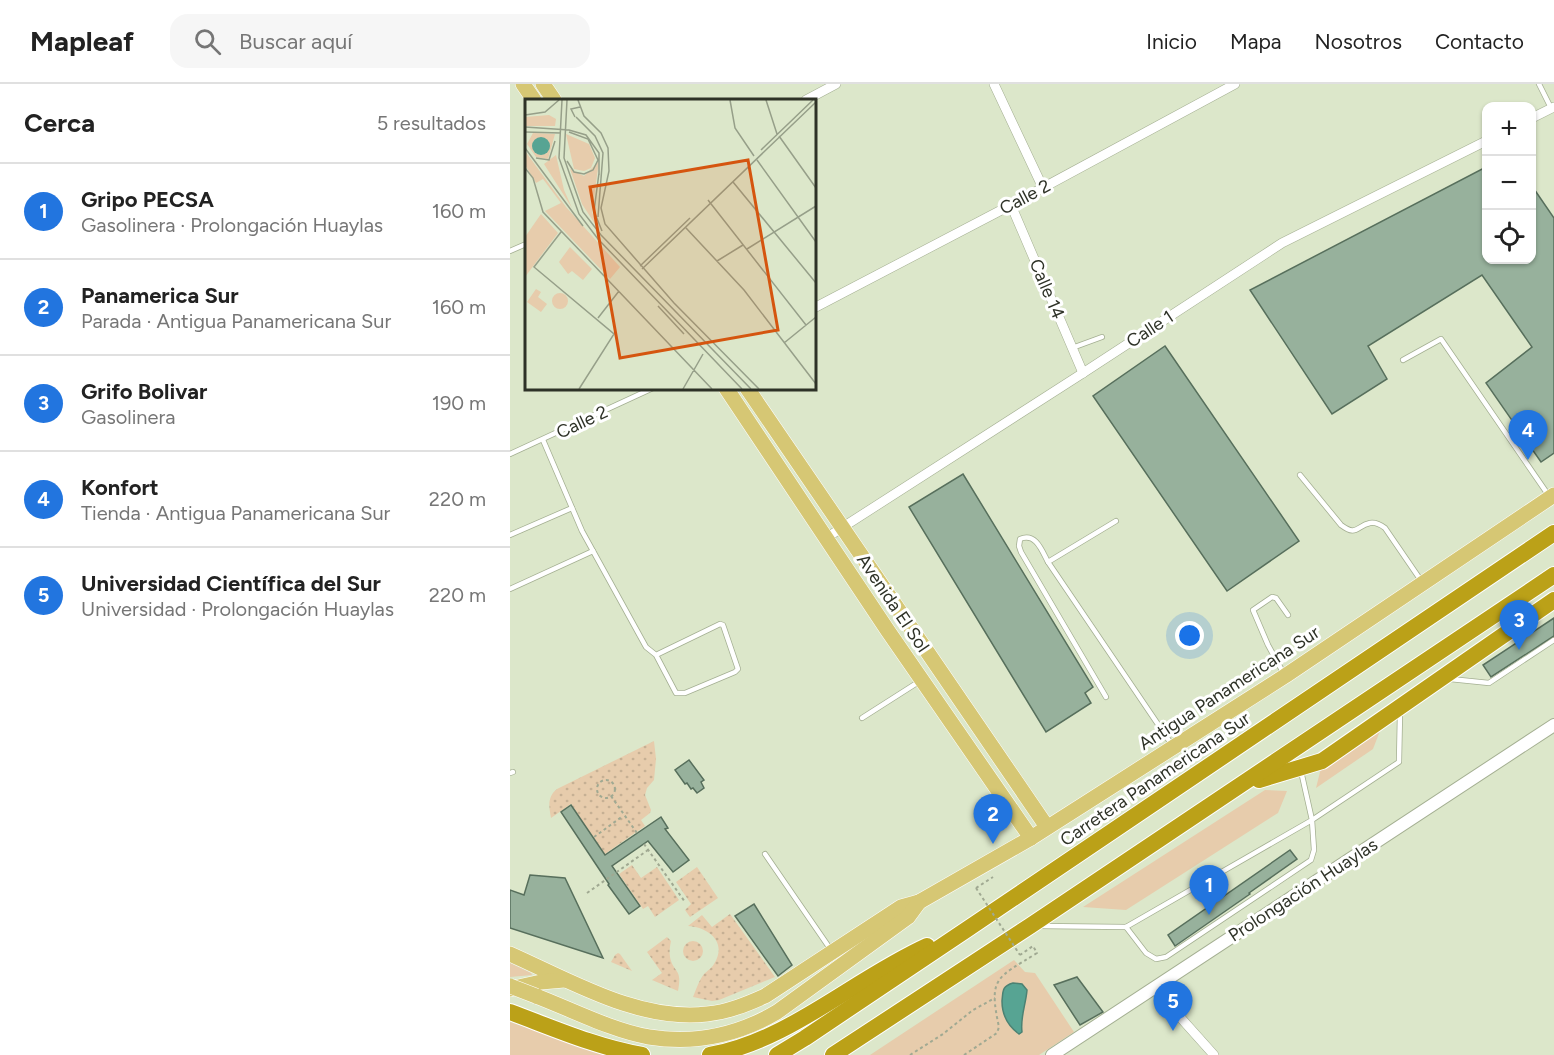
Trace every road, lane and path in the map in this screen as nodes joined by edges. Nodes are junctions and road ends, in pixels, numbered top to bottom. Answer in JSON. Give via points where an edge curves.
{"nodes":[{"id":1,"x":522,"y":84,"type":"edge"},
{"id":2,"x":543,"y":84,"type":"edge"},
{"id":3,"x":836,"y":84,"type":"edge"},
{"id":4,"x":994,"y":84,"type":"edge"},
{"id":5,"x":1235,"y":84,"type":"edge"},
{"id":6,"x":1539,"y":84,"type":"edge"},
{"id":7,"x":533,"y":99,"type":"edge"},
{"id":8,"x":553,"y":99,"type":"edge"},
{"id":9,"x":808,"y":99,"type":"edge"},
{"id":10,"x":1553,"y":108,"type":"edge"},
{"id":11,"x":1536,"y":116,"type":"edge"},
{"id":12,"x":1482,"y":143,"type":"edge"},
{"id":13,"x":1043,"y":188,"type":"junction"},
{"id":14,"x":1011,"y":206,"type":"junction"},
{"id":15,"x":525,"y":244,"type":"edge"},
{"id":16,"x":510,"y":251,"type":"edge"},
{"id":17,"x":816,"y":307,"type":"edge"},
{"id":18,"x":1102,"y":337,"type":"dead end"},
{"id":19,"x":1072,"y":348,"type":"junction"},
{"id":20,"x":1403,"y":360,"type":"dead end"},
{"id":21,"x":1083,"y":373,"type":"junction"},
{"id":22,"x":649,"y":390,"type":"edge"},
{"id":23,"x":727,"y":390,"type":"edge"},
{"id":24,"x":748,"y":390,"type":"edge"},
{"id":25,"x":543,"y":440,"type":"junction"},
{"id":26,"x":510,"y":454,"type":"edge"},
{"id":27,"x":1300,"y":475,"type":"dead end"},
{"id":28,"x":1552,"y":497,"type":"edge"},
{"id":29,"x":572,"y":508,"type":"junction"},
{"id":30,"x":1116,"y":521,"type":"dead end"},
{"id":31,"x":842,"y":527,"type":"junction"},
{"id":32,"x":1554,"y":533,"type":"edge"},
{"id":33,"x":510,"y":535,"type":"edge"},
{"id":34,"x":826,"y":538,"type":"junction"},
{"id":35,"x":593,"y":551,"type":"junction"},
{"id":36,"x":1048,"y":562,"type":"junction"},
{"id":37,"x":1554,"y":575,"type":"edge"},
{"id":38,"x":1423,"y":584,"type":"junction"},
{"id":39,"x":510,"y":589,"type":"edge"},
{"id":40,"x":1554,"y":600,"type":"edge"},
{"id":41,"x":1288,"y":615,"type":"dead end"},
{"id":42,"x":1554,"y":640,"type":"edge"},
{"id":43,"x":656,"y":655,"type":"junction"},
{"id":44,"x":1285,"y":676,"type":"junction"},
{"id":45,"x":1441,"y":678,"type":"junction"},
{"id":46,"x":922,"y":680,"type":"junction"},
{"id":47,"x":1106,"y":697,"type":"dead end"},
{"id":48,"x":1400,"y":707,"type":"junction"},
{"id":49,"x":862,"y":718,"type":"dead end"},
{"id":50,"x":1554,"y":725,"type":"edge"},
{"id":51,"x":1173,"y":747,"type":"junction"},
{"id":52,"x":1300,"y":768,"type":"junction"},
{"id":53,"x":1241,"y":785,"type":"junction"},
{"id":54,"x":611,"y":796,"type":"junction"},
{"id":55,"x":624,"y":815,"type":"junction"},
{"id":56,"x":1312,"y":820,"type":"junction"},
{"id":57,"x":1047,"y":827,"type":"junction"},
{"id":58,"x":637,"y":833,"type":"dead end"},
{"id":59,"x":594,"y":837,"type":"dead end"},
{"id":60,"x":1031,"y":838,"type":"junction"},
{"id":61,"x":644,"y":844,"type":"dead end"},
{"id":62,"x":648,"y":850,"type":"junction"},
{"id":63,"x":765,"y":854,"type":"dead end"},
{"id":64,"x":993,"y":878,"type":"dead end"},
{"id":65,"x":587,"y":892,"type":"dead end"},
{"id":66,"x":685,"y":902,"type":"dead end"},
{"id":67,"x":919,"y":902,"type":"junction"},
{"id":68,"x":1030,"y":926,"type":"junction"},
{"id":69,"x":1126,"y":927,"type":"junction"},
{"id":70,"x":966,"y":930,"type":"junction"},
{"id":71,"x":832,"y":952,"type":"junction"},
{"id":72,"x":510,"y":954,"type":"edge"},
{"id":73,"x":567,"y":980,"type":"junction"},
{"id":74,"x":510,"y":987,"type":"edge"},
{"id":75,"x":1154,"y":988,"type":"junction"},
{"id":76,"x":995,"y":998,"type":"junction"},
{"id":77,"x":510,"y":1012,"type":"edge"},
{"id":78,"x":642,"y":1055,"type":"edge"},
{"id":79,"x":710,"y":1055,"type":"edge"},
{"id":80,"x":777,"y":1055,"type":"edge"},
{"id":81,"x":833,"y":1055,"type":"edge"},
{"id":82,"x":910,"y":1055,"type":"edge"},
{"id":83,"x":964,"y":1055,"type":"edge"},
{"id":84,"x":1052,"y":1055,"type":"edge"},
{"id":85,"x":1214,"y":1055,"type":"edge"}],
"edges":[{"from":1,"to":7,"type":"main road"},
{"from":2,"to":8,"type":"main road"},
{"from":3,"to":9,"type":"street"},
{"from":4,"to":13,"type":"street"},
{"from":5,"to":13,"type":"street","name":"Calle 2"},
{"from":6,"to":10,"type":"lane"},
{"from":10,"to":11,"type":"street"},
{"from":12,"to":21,"type":"street","name":"Calle 1","via":[[1282,243]]},
{"from":13,"to":14,"type":"street","name":"Calle 2"},
{"from":14,"to":17,"type":"street","name":"Calle 2"},
{"from":14,"to":19,"type":"street","name":"Calle 14"},
{"from":15,"to":16,"type":"lane"},
{"from":18,"to":19,"type":"lane"},
{"from":19,"to":21,"type":"street","name":"Calle 14"},
{"from":20,"to":28,"type":"lane","via":[[1441,339]]},
{"from":21,"to":31,"type":"street","name":"Calle 1"},
{"from":22,"to":25,"type":"lane","name":"Calle 2"},
{"from":23,"to":34,"type":"main road","name":"Avenida El Sol"},
{"from":24,"to":31,"type":"main road","name":"Avenida El Sol"},
{"from":25,"to":26,"type":"lane","name":"Calle 2"},
{"from":25,"to":29,"type":"lane"},
{"from":27,"to":38,"type":"lane","via":[[1348,530],[1370,523],[1385,528]]},
{"from":28,"to":38,"type":"main road","name":"Antigua Panamericana Sur"},
{"from":29,"to":33,"type":"lane"},
{"from":29,"to":35,"type":"lane"},
{"from":30,"to":36,"type":"lane"},
{"from":31,"to":34,"type":"street","name":"Calle 1"},
{"from":31,"to":57,"type":"main road","name":"Avenida El Sol"},
{"from":32,"to":70,"type":"highway","name":"Carretera Panamericana Sur"},
{"from":34,"to":46,"type":"main road","name":"Avenida El Sol"},
{"from":35,"to":39,"type":"lane"},
{"from":35,"to":43,"type":"lane","via":[[646,647]]},
{"from":36,"to":47,"type":"lane","via":[[1035,540],[1026,536],[1020,539],[1021,552]]},
{"from":36,"to":51,"type":"lane"},
{"from":37,"to":53,"type":"highway"},
{"from":38,"to":44,"type":"main road","name":"Antigua Panamericana Sur"},
{"from":40,"to":45,"type":"highway"},
{"from":41,"to":44,"type":"lane","via":[[1272,597],[1253,610]]},
{"from":42,"to":45,"type":"lane","via":[[1489,683]]},
{"from":43,"to":43,"type":"lane","via":[[675,693],[685,693],[738,669],[720,624]]},
{"from":44,"to":51,"type":"main road","name":"Antigua Panamericana Sur"},
{"from":45,"to":48,"type":"highway"},
{"from":46,"to":49,"type":"lane"},
{"from":46,"to":60,"type":"main road","name":"Avenida El Sol"},
{"from":48,"to":52,"type":"highway","via":[[1322,761]]},
{"from":48,"to":56,"type":"lane","via":[[1399,762]]},
{"from":50,"to":75,"type":"street","name":"Prolongación Huaylas"},
{"from":51,"to":57,"type":"main road","name":"Antigua Panamericana Sur"},
{"from":52,"to":53,"type":"highway"},
{"from":52,"to":56,"type":"lane"},
{"from":53,"to":68,"type":"highway"},
{"from":54,"to":54,"type":"path","via":[[614,785],[606,780],[600,782],[598,794]]},
{"from":54,"to":55,"type":"path"},
{"from":55,"to":58,"type":"path"},
{"from":55,"to":59,"type":"path"},
{"from":56,"to":69,"type":"lane"},
{"from":56,"to":69,"type":"lane","via":[[1311,860],[1166,957],[1156,959],[1146,953]]},
{"from":57,"to":60,"type":"main road","name":"Antigua Panamericana Sur"},
{"from":60,"to":67,"type":"main road","name":"Antigua Panamericana Sur"},
{"from":61,"to":62,"type":"path"},
{"from":62,"to":65,"type":"path"},
{"from":62,"to":66,"type":"path"},
{"from":63,"to":71,"type":"lane"},
{"from":64,"to":76,"type":"path","bridge":true,"via":[[976,888],[1020,955],[1033,946],[1037,953],[999,978]]},
{"from":67,"to":71,"type":"main road","name":"Antigua Panamericana Sur","via":[[901,907]]},
{"from":67,"to":74,"type":"main road","name":"Antigua Panamericana Sur","bridge":true,"via":[[908,917],[777,1012],[722,1035],[686,1040],[647,1037]]},
{"from":68,"to":69,"type":"lane"},
{"from":68,"to":81,"type":"highway"},
{"from":70,"to":79,"type":"highway","via":[[899,959],[773,1035]]},
{"from":70,"to":80,"type":"highway","name":"Carretera Panamericana Sur"},
{"from":71,"to":73,"type":"main road","name":"Antigua Panamericana Sur","via":[[765,996],[710,1014],[642,1009]]},
{"from":72,"to":73,"type":"main road","name":"Antigua Panamericana Sur"},
{"from":73,"to":74,"type":"main road"},
{"from":75,"to":84,"type":"street","name":"Prolongación Huaylas"},
{"from":75,"to":85,"type":"street"},
{"from":76,"to":82,"type":"path"},
{"from":76,"to":83,"type":"path","via":[[997,1033]]},
{"from":77,"to":78,"type":"highway"}]}
